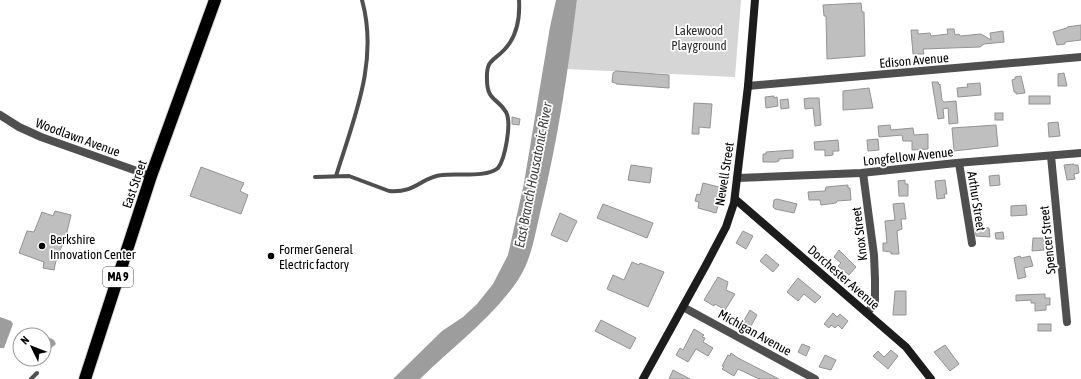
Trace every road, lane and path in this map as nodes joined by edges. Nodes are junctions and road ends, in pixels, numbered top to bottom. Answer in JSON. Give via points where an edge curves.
{"nodes":[{"id":1,"x":215,"y":0,"type":"edge"},
{"id":2,"x":362,"y":0,"type":"edge"},
{"id":3,"x":520,"y":0,"type":"edge"},
{"id":4,"x":755,"y":0,"type":"edge"},
{"id":5,"x":1081,"y":57,"type":"edge"},
{"id":6,"x":748,"y":86,"type":"junction"},
{"id":7,"x":0,"y":115,"type":"edge"},
{"id":8,"x":1081,"y":153,"type":"edge"},
{"id":9,"x":1050,"y":156,"type":"junction"},
{"id":10,"x":959,"y":163,"type":"junction"},
{"id":11,"x":863,"y":173,"type":"junction"},
{"id":12,"x":151,"y":176,"type":"junction"},
{"id":13,"x":336,"y":176,"type":"junction"},
{"id":14,"x":315,"y":177,"type":"dead end"},
{"id":15,"x":738,"y":178,"type":"junction"},
{"id":16,"x":735,"y":199,"type":"junction"},
{"id":17,"x":972,"y":243,"type":"dead end"},
{"id":18,"x":684,"y":307,"type":"junction"},
{"id":19,"x":867,"y":313,"type":"junction"},
{"id":20,"x":1067,"y":322,"type":"dead end"},
{"id":21,"x":37,"y":373,"type":"dead end"},
{"id":22,"x":31,"y":379,"type":"edge"},
{"id":23,"x":85,"y":379,"type":"edge"},
{"id":24,"x":643,"y":379,"type":"edge"},
{"id":25,"x":815,"y":379,"type":"edge"},
{"id":26,"x":932,"y":379,"type":"edge"}],
"edges":[{"from":1,"to":12,"type":"highway","name":"East Street","number":"MA 9"},
{"from":2,"to":13,"type":"lane","via":[[369,37],[365,80]]},
{"from":3,"to":13,"type":"lane","via":[[516,30],[505,49],[490,61],[486,73],[489,96],[505,110],[508,118],[504,154],[498,168],[486,173],[438,176],[415,187],[396,191],[389,191],[356,177]]},
{"from":4,"to":6,"type":"street","name":"Newell Street"},
{"from":5,"to":6,"type":"street","name":"Edison Avenue"},
{"from":6,"to":15,"type":"street","name":"Newell Street"},
{"from":7,"to":12,"type":"street","name":"Woodlawn Avenue","via":[[41,137]]},
{"from":8,"to":9,"type":"street","name":"Longfellow Avenue"},
{"from":9,"to":10,"type":"street","name":"Longfellow Avenue"},
{"from":9,"to":20,"type":"street","name":"Spencer Street"},
{"from":10,"to":11,"type":"street","name":"Longfellow Avenue"},
{"from":10,"to":17,"type":"street","name":"Arthur Street"},
{"from":11,"to":15,"type":"street","name":"Longfellow Avenue"},
{"from":11,"to":19,"type":"street","name":"Knox Street","via":[[875,279],[875,303]]},
{"from":12,"to":23,"type":"highway","name":"East Street","number":"MA 9"},
{"from":13,"to":14,"type":"lane"},
{"from":15,"to":16,"type":"street","name":"Newell Street"},
{"from":16,"to":18,"type":"street","name":"Newell Street","via":[[726,227]]},
{"from":16,"to":19,"type":"street","name":"Dorchester Avenue"},
{"from":18,"to":24,"type":"street","name":"Newell Street"},
{"from":18,"to":25,"type":"street","name":"Michigan Avenue"},
{"from":19,"to":26,"type":"street","name":"Dorchester Avenue","via":[[906,347]]},
{"from":21,"to":22,"type":"lane"}]}
